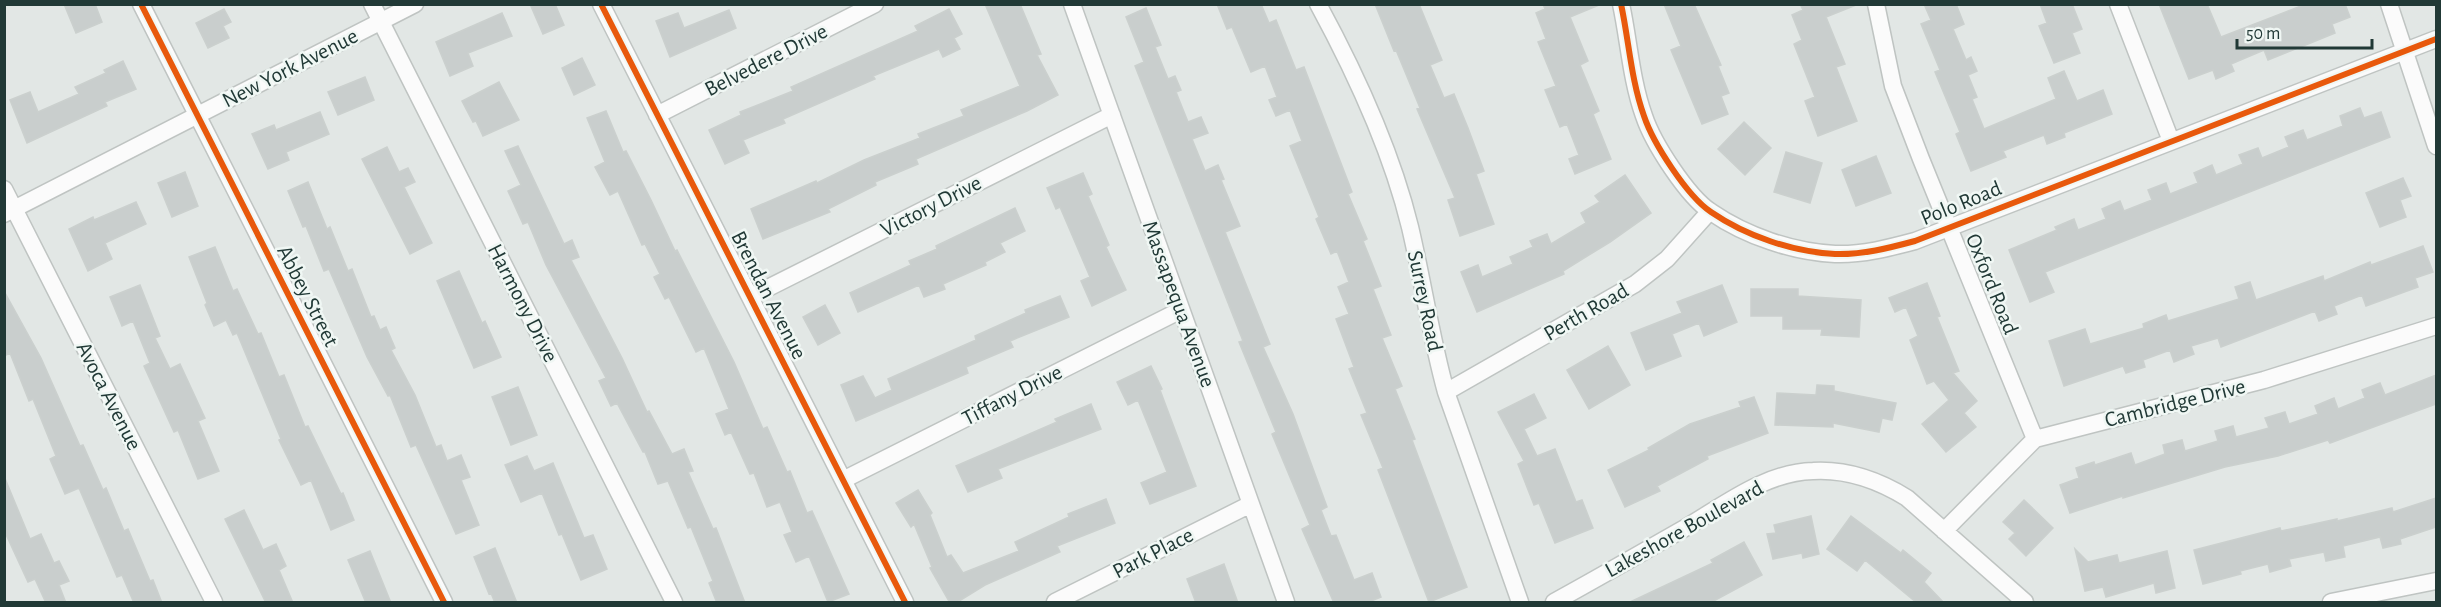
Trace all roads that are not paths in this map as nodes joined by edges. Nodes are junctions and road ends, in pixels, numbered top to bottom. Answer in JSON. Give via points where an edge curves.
{"nodes":[{"id":1,"x":141,"y":4,"type":"edge"},
{"id":2,"x":372,"y":4,"type":"edge"},
{"id":3,"x":415,"y":4,"type":"edge"},
{"id":4,"x":601,"y":4,"type":"edge"},
{"id":5,"x":875,"y":4,"type":"edge"},
{"id":6,"x":1072,"y":4,"type":"edge"},
{"id":7,"x":1318,"y":4,"type":"edge"},
{"id":8,"x":1621,"y":4,"type":"edge"},
{"id":9,"x":1876,"y":4,"type":"edge"},
{"id":10,"x":2118,"y":4,"type":"edge"},
{"id":11,"x":2389,"y":4,"type":"edge"},
{"id":12,"x":381,"y":22,"type":"junction"},
{"id":13,"x":2436,"y":39,"type":"edge"},
{"id":14,"x":2406,"y":51,"type":"junction"},
{"id":15,"x":657,"y":115,"type":"junction"},
{"id":16,"x":1112,"y":115,"type":"junction"},
{"id":17,"x":197,"y":116,"type":"junction"},
{"id":18,"x":2171,"y":141,"type":"junction"},
{"id":19,"x":2436,"y":146,"type":"edge"},
{"id":20,"x":4,"y":189,"type":"edge"},
{"id":21,"x":9,"y":211,"type":"edge"},
{"id":22,"x":1710,"y":211,"type":"junction"},
{"id":23,"x":1950,"y":226,"type":"junction"},
{"id":24,"x":750,"y":297,"type":"junction"},
{"id":25,"x":1181,"y":310,"type":"junction"},
{"id":26,"x":2436,"y":326,"type":"edge"},
{"id":27,"x":1446,"y":392,"type":"junction"},
{"id":28,"x":2035,"y":439,"type":"junction"},
{"id":29,"x":843,"y":480,"type":"junction"},
{"id":30,"x":1251,"y":504,"type":"junction"},
{"id":31,"x":1944,"y":531,"type":"junction"},
{"id":32,"x":2436,"y":581,"type":"edge"},
{"id":33,"x":214,"y":603,"type":"edge"},
{"id":34,"x":444,"y":603,"type":"edge"},
{"id":35,"x":674,"y":603,"type":"edge"},
{"id":36,"x":905,"y":603,"type":"edge"},
{"id":37,"x":1055,"y":603,"type":"edge"},
{"id":38,"x":1286,"y":603,"type":"edge"},
{"id":39,"x":1520,"y":603,"type":"edge"},
{"id":40,"x":1554,"y":603,"type":"edge"},
{"id":41,"x":2025,"y":603,"type":"edge"},
{"id":42,"x":2331,"y":603,"type":"edge"}],
"edges":[{"from":1,"to":17,"type":"street","name":"Abbey Street"},
{"from":2,"to":12,"type":"street","name":"Harmony Drive"},
{"from":3,"to":12,"type":"street","name":"New York Avenue"},
{"from":4,"to":15,"type":"street","name":"Brendan Avenue"},
{"from":5,"to":15,"type":"street","name":"Belvedere Drive"},
{"from":6,"to":16,"type":"street","name":"Massapequa Avenue"},
{"from":7,"to":27,"type":"street","name":"Surrey Road","via":[[1359,85],[1388,155],[1410,227]]},
{"from":8,"to":22,"type":"street","name":"Polo Road","via":[[1644,116],[1666,159]]},
{"from":9,"to":23,"type":"street","name":"Oxford Road","via":[[1893,86]]},
{"from":10,"to":18,"type":"street"},
{"from":11,"to":14,"type":"street"},
{"from":12,"to":17,"type":"street","name":"New York Avenue"},
{"from":12,"to":35,"type":"street","name":"Harmony Drive"},
{"from":13,"to":14,"type":"street","name":"Polo Road"},
{"from":14,"to":18,"type":"street","name":"Polo Road"},
{"from":14,"to":19,"type":"street"},
{"from":15,"to":24,"type":"street","name":"Brendan Avenue"},
{"from":16,"to":24,"type":"street","name":"Victory Drive"},
{"from":16,"to":25,"type":"street","name":"Massapequa Avenue"},
{"from":17,"to":21,"type":"street","name":"New York Avenue"},
{"from":17,"to":34,"type":"street","name":"Abbey Street"},
{"from":18,"to":23,"type":"street","name":"Polo Road"},
{"from":20,"to":21,"type":"street","name":"Avoca Avenue"},
{"from":21,"to":33,"type":"street","name":"Avoca Avenue"},
{"from":22,"to":23,"type":"street","name":"Polo Road","via":[[1767,240],[1836,254],[1893,247]]},
{"from":22,"to":27,"type":"street","name":"Perth Road","via":[[1667,259],[1635,284]]},
{"from":23,"to":28,"type":"street","name":"Oxford Road"},
{"from":24,"to":29,"type":"street","name":"Brendan Avenue"},
{"from":25,"to":29,"type":"street","name":"Tiffany Drive"},
{"from":25,"to":30,"type":"street","name":"Massapequa Avenue"},
{"from":26,"to":28,"type":"street","name":"Cambridge Drive","via":[[2264,380]]},
{"from":27,"to":39,"type":"street","name":"Surrey Road"},
{"from":28,"to":31,"type":"street"},
{"from":29,"to":36,"type":"street","name":"Brendan Avenue"},
{"from":30,"to":37,"type":"street","name":"Park Place"},
{"from":30,"to":38,"type":"street","name":"Massapequa Avenue"},
{"from":31,"to":40,"type":"street","name":"Lakeshore Boulevard","via":[[1907,498],[1868,478],[1832,471],[1794,473],[1763,483]]},
{"from":31,"to":41,"type":"street","name":"Lakeshore Boulevard"},
{"from":32,"to":42,"type":"street"}]}
